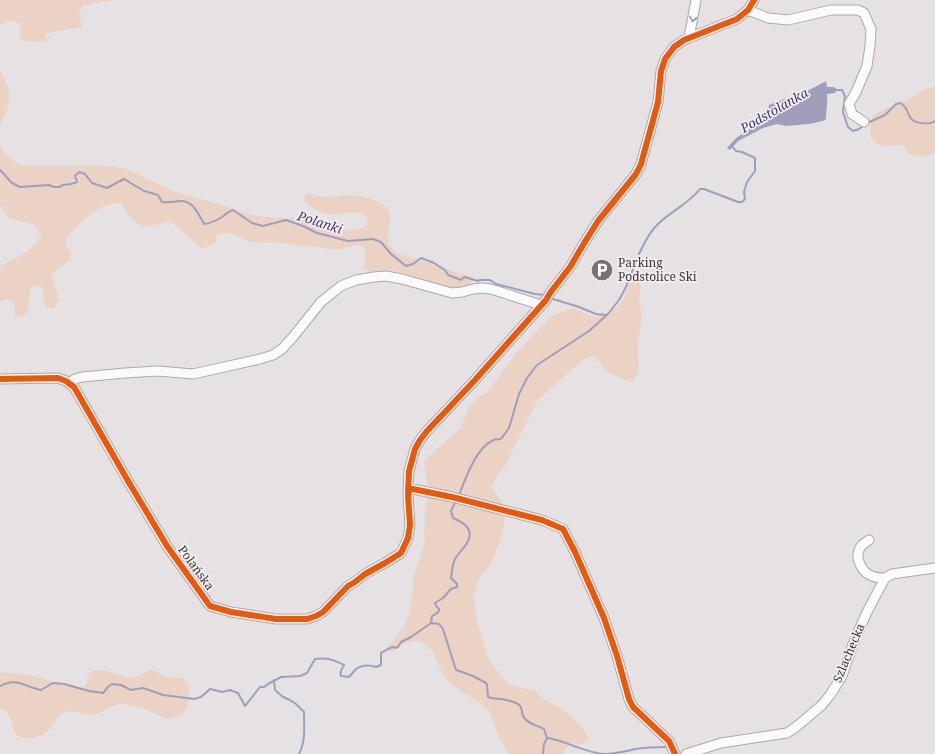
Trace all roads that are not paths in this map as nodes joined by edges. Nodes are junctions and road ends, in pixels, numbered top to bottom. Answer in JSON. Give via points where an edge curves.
{"nodes":[{"id":1,"x":696,"y":0,"type":"edge"},
{"id":2,"x":754,"y":0,"type":"edge"},
{"id":3,"x":748,"y":10,"type":"junction"},
{"id":4,"x":689,"y":38,"type":"junction"},
{"id":5,"x":864,"y":122,"type":"dead end"},
{"id":6,"x":541,"y":305,"type":"junction"},
{"id":7,"x":0,"y":379,"type":"edge"},
{"id":8,"x":69,"y":383,"type":"junction"},
{"id":9,"x":408,"y":488,"type":"junction"},
{"id":10,"x":869,"y":540,"type":"dead end"},
{"id":11,"x":935,"y":568,"type":"edge"},
{"id":12,"x":885,"y":578,"type":"junction"},
{"id":13,"x":675,"y":754,"type":"edge"},
{"id":14,"x":686,"y":754,"type":"edge"}],
"edges":[{"from":1,"to":4,"type":"street","one_way":true},
{"from":2,"to":3,"type":"street"},
{"from":3,"to":4,"type":"street","name":"Polańska","via":[[737,19]]},
{"from":3,"to":5,"type":"street","via":[[768,18],[788,20],[831,10],[858,10],[864,13],[871,29],[870,46],[866,66],[856,92],[848,104],[852,114]]},
{"from":4,"to":6,"type":"street","name":"Polańska","via":[[674,47],[665,59],[658,102],[636,174],[598,221],[570,268]]},
{"from":6,"to":8,"type":"street","via":[[491,289],[452,292],[402,279],[374,277],[341,286],[321,302],[293,337],[273,355],[193,374],[158,371],[125,373],[82,377]]},
{"from":6,"to":9,"type":"street","name":"Polańska","via":[[420,440],[409,471]]},
{"from":7,"to":8,"type":"street","via":[[58,378]]},
{"from":8,"to":9,"type":"street","name":"Polańska","via":[[74,387],[167,546],[210,606],[276,619],[307,619],[323,612],[348,586],[401,553],[408,538],[410,525]]},
{"from":9,"to":13,"type":"street","via":[[542,520],[563,529],[604,618],[629,699],[633,707],[668,741]]},
{"from":10,"to":12,"type":"street","via":[[860,546],[858,551],[860,565],[871,576]]},
{"from":11,"to":12,"type":"street","via":[[892,574]]},
{"from":12,"to":14,"type":"street","name":"Szlachecka","via":[[867,612],[842,676],[822,705],[788,733],[721,743]]}]}
